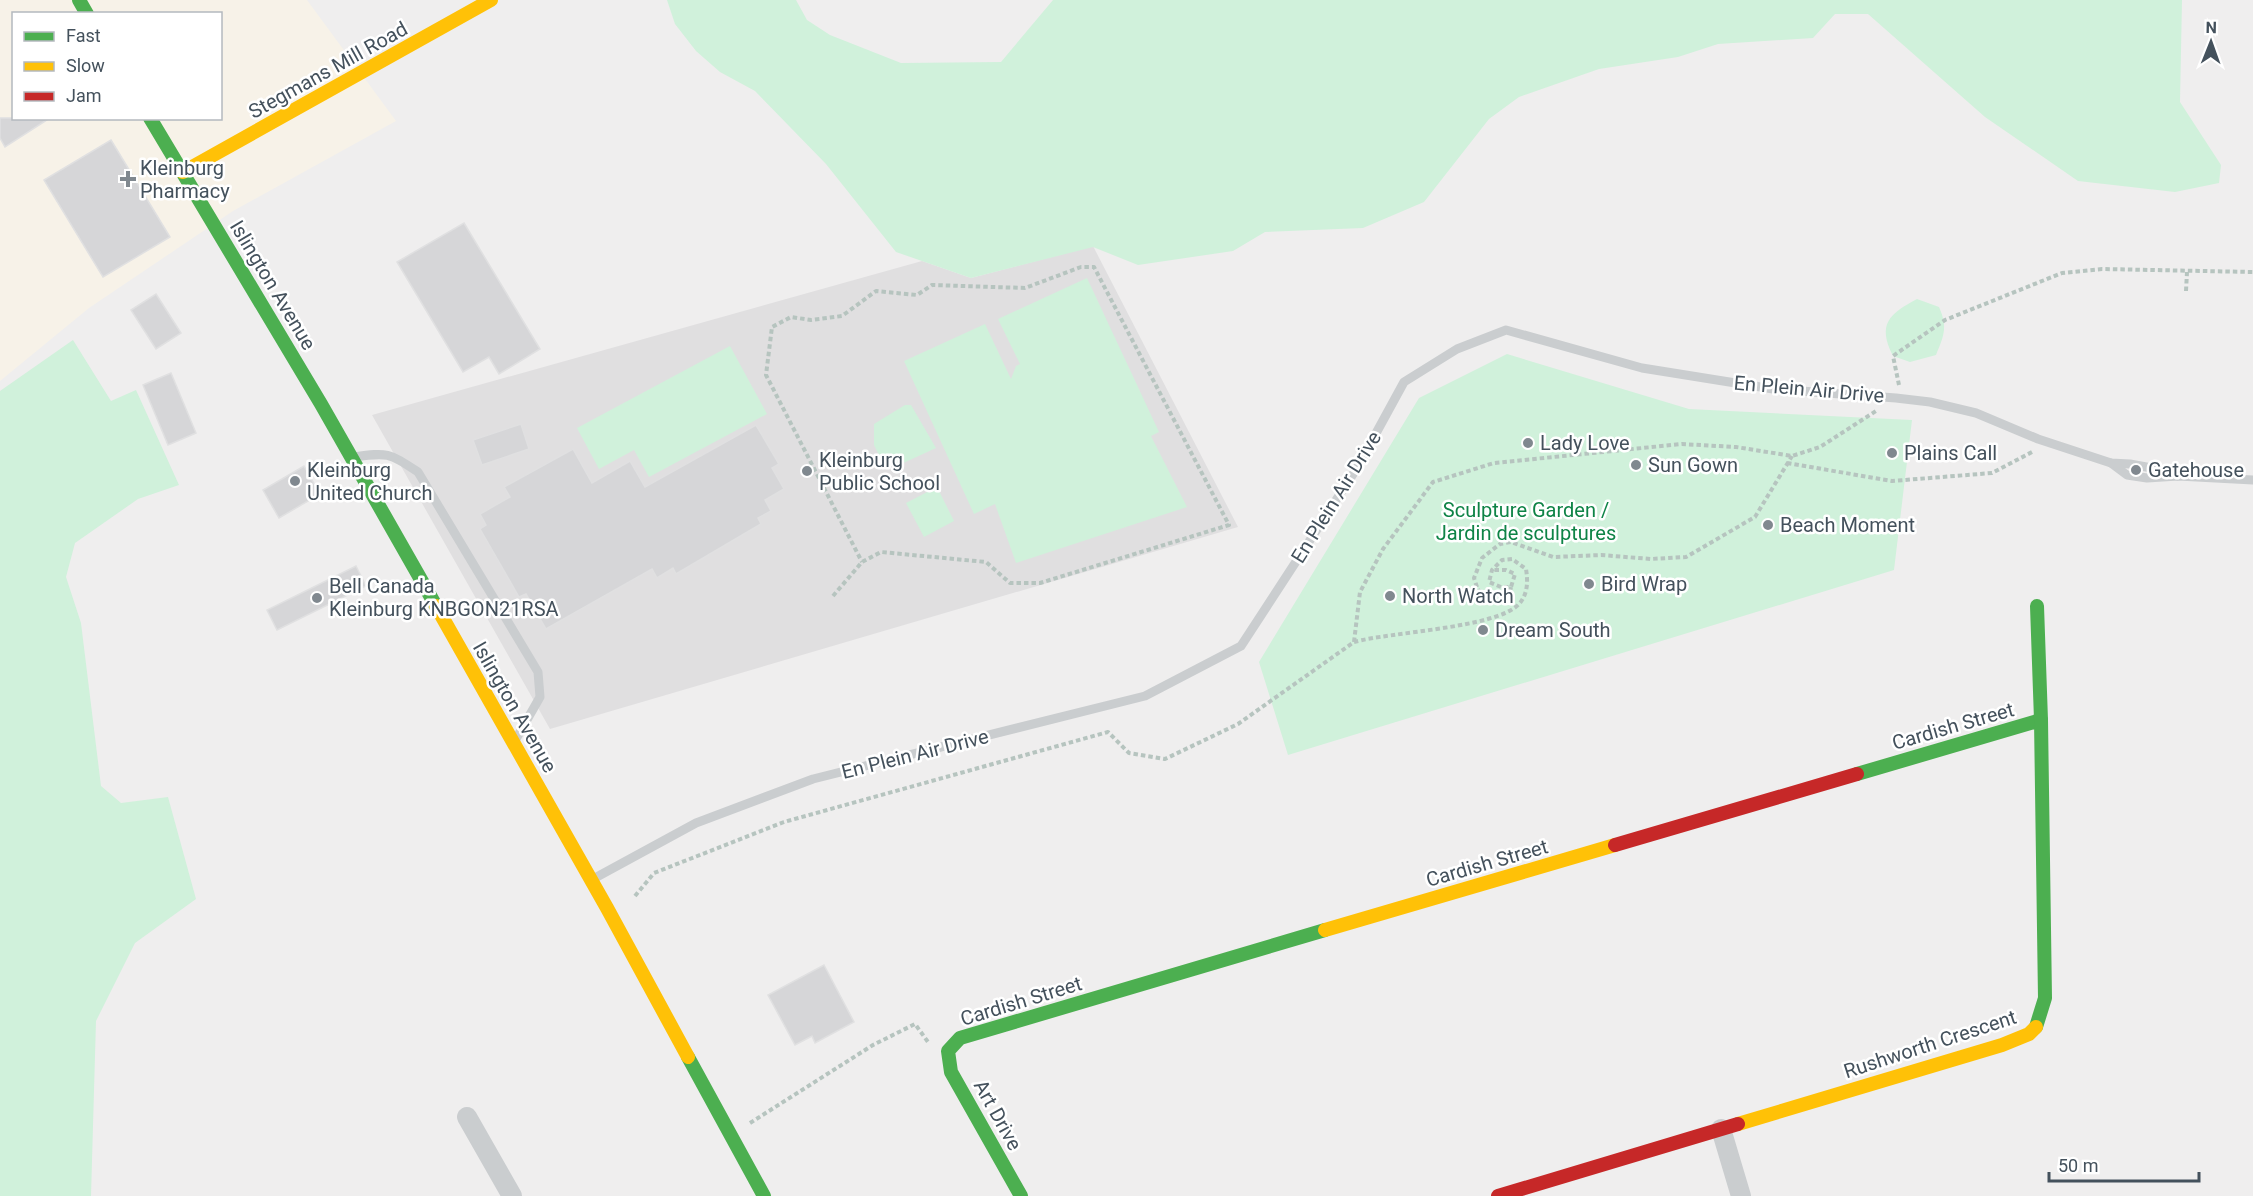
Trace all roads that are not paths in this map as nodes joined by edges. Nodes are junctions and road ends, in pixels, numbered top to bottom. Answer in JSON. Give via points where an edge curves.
{"nodes":[{"id":1,"x":491,"y":0,"type":"edge"},
{"id":2,"x":151,"y":120,"type":"edge"},
{"id":3,"x":183,"y":172,"type":"junction"},
{"id":4,"x":350,"y":458,"type":"junction"},
{"id":5,"x":2253,"y":480,"type":"edge"},
{"id":6,"x":2037,"y":606,"type":"dead end"},
{"id":7,"x":2041,"y":720,"type":"junction"},
{"id":8,"x":513,"y":744,"type":"junction"},
{"id":9,"x":591,"y":880,"type":"junction"},
{"id":10,"x":948,"y":1051,"type":"joint"},
{"id":11,"x":467,"y":1117,"type":"dead end"},
{"id":12,"x":1721,"y":1129,"type":"junction"},
{"id":13,"x":512,"y":1196,"type":"edge"},
{"id":14,"x":764,"y":1196,"type":"edge"},
{"id":15,"x":1021,"y":1196,"type":"edge"},
{"id":16,"x":1498,"y":1196,"type":"edge"},
{"id":17,"x":1741,"y":1196,"type":"edge"}],
"edges":[{"from":1,"to":3,"type":"street","name":"Stegmans Mill Road"},
{"from":2,"to":3,"type":"street","name":"Islington Avenue"},
{"from":3,"to":4,"type":"street","name":"Islington Avenue"},
{"from":4,"to":8,"type":"street","name":"Islington Avenue"},
{"from":4,"to":8,"type":"lane","via":[[392,455],[418,472],[538,672],[540,697]]},
{"from":5,"to":9,"type":"lane","name":"En Plein Air Drive","via":[[2178,476],[2139,465],[2111,463],[1976,413],[1896,398],[1773,389],[1642,368],[1506,330],[1456,349],[1404,382],[1357,468],[1241,646],[1145,696],[813,780],[696,823]]},
{"from":6,"to":7,"type":"street","name":"Rushworth Crescent"},
{"from":7,"to":10,"type":"street","name":"Cardish Street","via":[[960,1038]]},
{"from":7,"to":12,"type":"street","name":"Rushworth Crescent","via":[[2045,998],[2039,1025],[2024,1037],[2002,1045]]},
{"from":8,"to":9,"type":"street","name":"Islington Avenue"},
{"from":9,"to":14,"type":"street","name":"Islington Avenue"},
{"from":10,"to":15,"type":"street","name":"Art Drive","via":[[951,1072]]},
{"from":11,"to":13,"type":"street"},
{"from":12,"to":16,"type":"street","name":"Rushworth Crescent"},
{"from":12,"to":17,"type":"street"}]}
